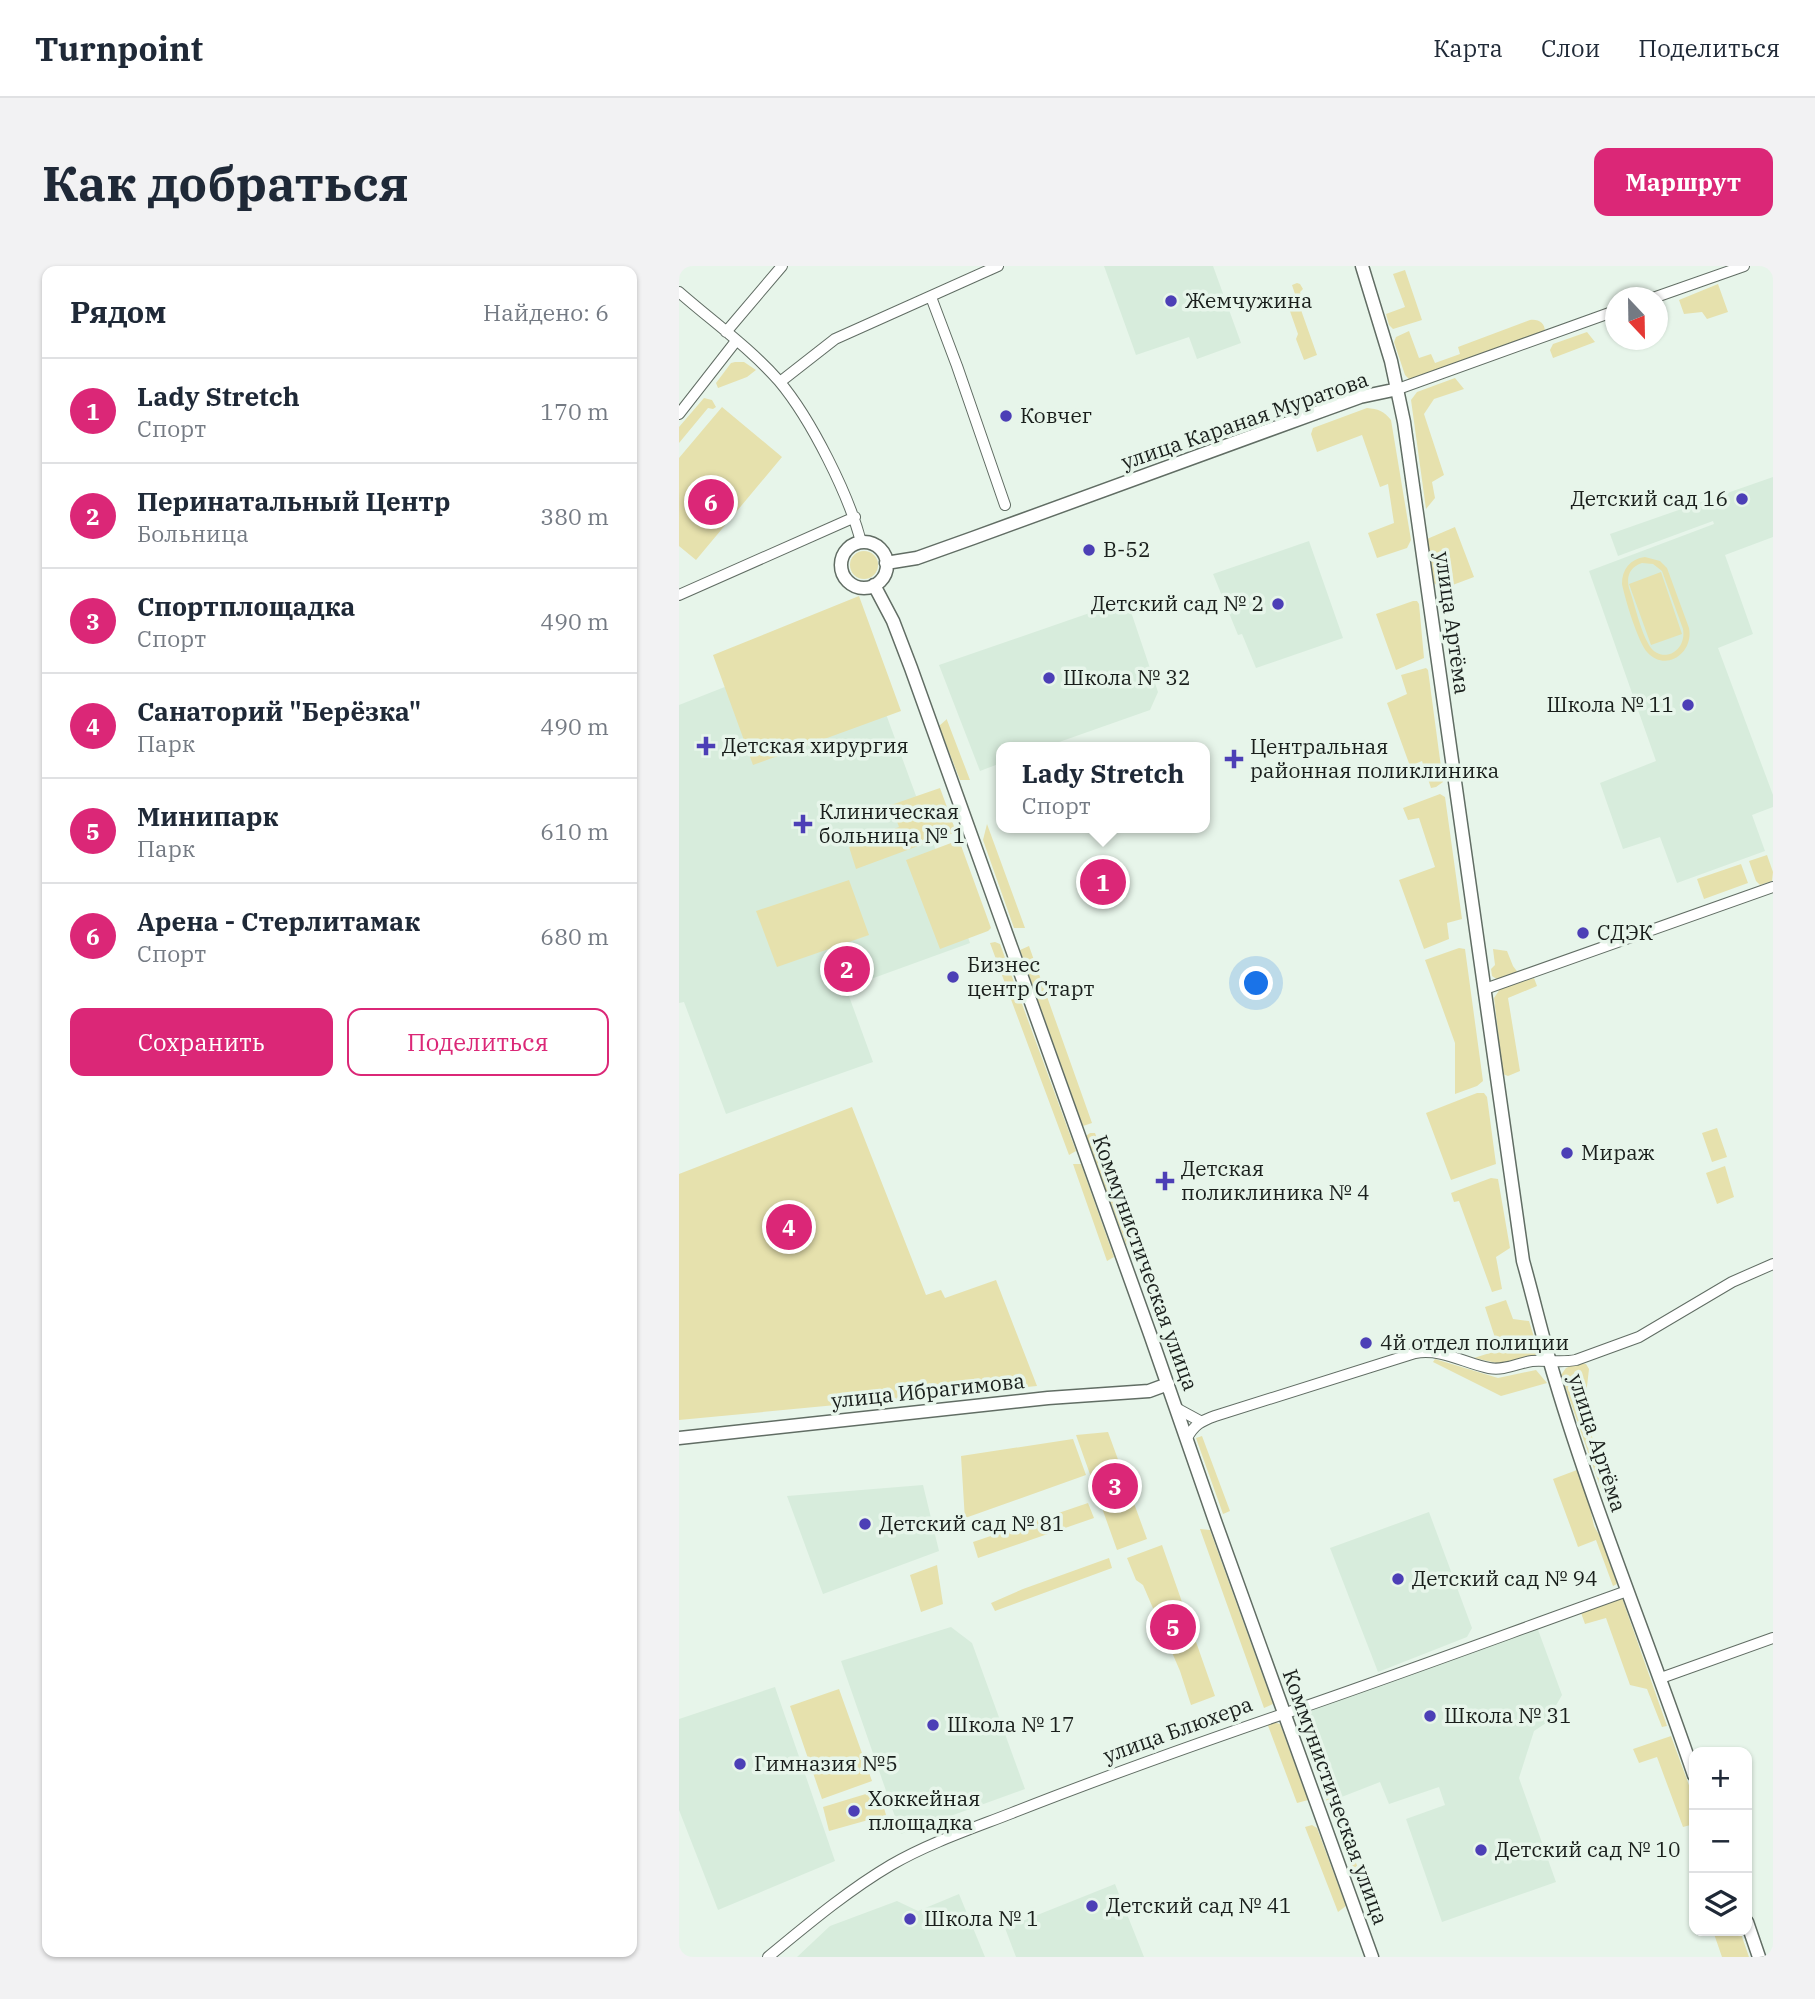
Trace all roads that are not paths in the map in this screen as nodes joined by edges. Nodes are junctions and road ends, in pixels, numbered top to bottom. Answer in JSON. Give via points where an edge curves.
{"nodes":[{"id":1,"x":782,"y":266,"type":"edge"},
{"id":2,"x":999,"y":266,"type":"edge"},
{"id":3,"x":1362,"y":266,"type":"edge"},
{"id":4,"x":1744,"y":266,"type":"edge"},
{"id":5,"x":679,"y":292,"type":"edge"},
{"id":6,"x":1668,"y":293,"type":"edge"},
{"id":7,"x":931,"y":297,"type":"junction"},
{"id":8,"x":1605,"y":315,"type":"edge"},
{"id":9,"x":726,"y":332,"type":"junction"},
{"id":10,"x":736,"y":341,"type":"junction"},
{"id":11,"x":780,"y":382,"type":"junction"},
{"id":12,"x":1398,"y":389,"type":"junction"},
{"id":13,"x":679,"y":414,"type":"edge"},
{"id":14,"x":1005,"y":505,"type":"dead end"},
{"id":15,"x":855,"y":517,"type":"junction"},
{"id":16,"x":862,"y":542,"type":"junction"},
{"id":17,"x":886,"y":563,"type":"junction"},
{"id":18,"x":874,"y":585,"type":"junction"},
{"id":19,"x":679,"y":595,"type":"edge"},
{"id":20,"x":1773,"y":887,"type":"edge"},
{"id":21,"x":1485,"y":989,"type":"junction"},
{"id":22,"x":1773,"y":1264,"type":"edge"},
{"id":23,"x":1550,"y":1361,"type":"junction"},
{"id":24,"x":1168,"y":1384,"type":"junction"},
{"id":25,"x":1149,"y":1391,"type":"junction"},
{"id":26,"x":1176,"y":1408,"type":"junction"},
{"id":27,"x":1201,"y":1422,"type":"junction"},
{"id":28,"x":679,"y":1438,"type":"edge"},
{"id":29,"x":1187,"y":1438,"type":"junction"},
{"id":30,"x":1627,"y":1591,"type":"junction"},
{"id":31,"x":1773,"y":1638,"type":"edge"},
{"id":32,"x":1661,"y":1678,"type":"junction"},
{"id":33,"x":1286,"y":1713,"type":"junction"},
{"id":34,"x":1689,"y":1760,"type":"edge"},
{"id":35,"x":1752,"y":1936,"type":"edge"},
{"id":36,"x":768,"y":1957,"type":"edge"},
{"id":37,"x":1372,"y":1957,"type":"edge"},
{"id":38,"x":1759,"y":1957,"type":"edge"}],
"edges":[{"from":1,"to":9,"type":"street"},
{"from":2,"to":7,"type":"street"},
{"from":3,"to":12,"type":"main road","name":"улица Артёма"},
{"from":4,"to":6,"type":"street"},
{"from":5,"to":9,"type":"street"},
{"from":7,"to":11,"type":"street","via":[[835,339]]},
{"from":7,"to":14,"type":"street"},
{"from":8,"to":12,"type":"street","name":"улица Караная Муратова"},
{"from":9,"to":10,"type":"street"},
{"from":10,"to":11,"type":"street"},
{"from":10,"to":13,"type":"street"},
{"from":11,"to":15,"type":"street","via":[[821,448]]},
{"from":12,"to":17,"type":"main road","name":"улица Караная Муратова","via":[[1336,406],[918,558]]},
{"from":12,"to":21,"type":"main road","name":"улица Артёма"},
{"from":15,"to":16,"type":"street"},
{"from":15,"to":19,"type":"street"},
{"from":16,"to":17,"type":"main road","via":[[878,547]]},
{"from":16,"to":18,"type":"main road","via":[[844,554],[843,574],[857,587]]},
{"from":17,"to":18,"type":"main road","via":[[885,573]]},
{"from":18,"to":24,"type":"main road","name":"Коммунистическая улица","via":[[911,668]]},
{"from":20,"to":21,"type":"street"},
{"from":21,"to":23,"type":"main road","name":"улица Артёма","via":[[1523,1261]]},
{"from":22,"to":23,"type":"street","via":[[1732,1282],[1639,1337],[1576,1360]]},
{"from":23,"to":27,"type":"street","via":[[1491,1368],[1427,1350]]},
{"from":23,"to":30,"type":"main road","name":"улица Артёма"},
{"from":24,"to":25,"type":"main road","name":"улица Ибрагимова"},
{"from":24,"to":26,"type":"main road","name":"Коммунистическая улица"},
{"from":25,"to":26,"type":"main road"},
{"from":25,"to":28,"type":"main road","name":"улица Ибрагимова"},
{"from":26,"to":27,"type":"street"},
{"from":26,"to":29,"type":"main road","name":"Коммунистическая улица"},
{"from":27,"to":29,"type":"street"},
{"from":29,"to":33,"type":"main road","name":"Коммунистическая улица"},
{"from":30,"to":32,"type":"main road","name":"улица Артёма"},
{"from":30,"to":33,"type":"street","name":"улица Блюхера"},
{"from":31,"to":32,"type":"street"},
{"from":32,"to":34,"type":"main road","name":"улица Артёма"},
{"from":33,"to":36,"type":"street","name":"улица Блюхера","via":[[1070,1790],[914,1853],[849,1894]]},
{"from":33,"to":37,"type":"main road","name":"Коммунистическая улица"},
{"from":35,"to":38,"type":"main road"}]}
